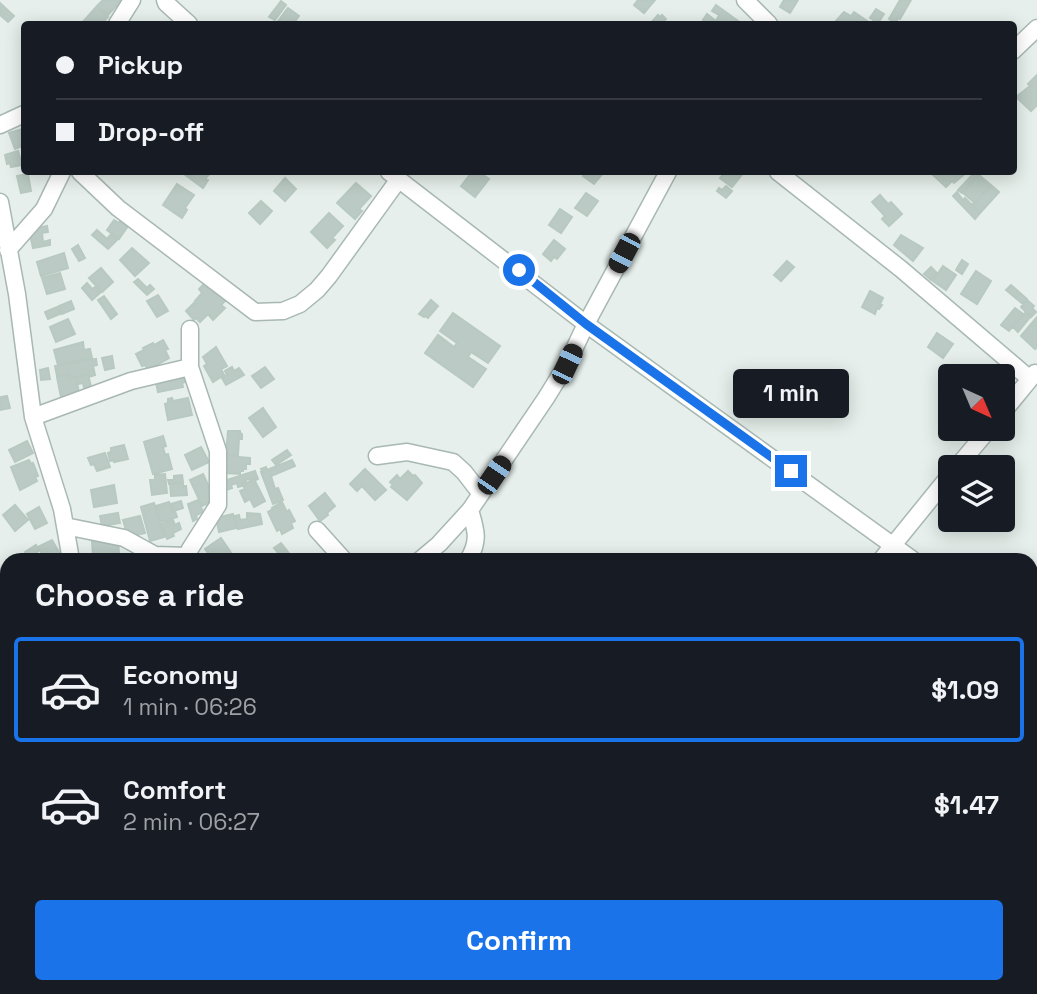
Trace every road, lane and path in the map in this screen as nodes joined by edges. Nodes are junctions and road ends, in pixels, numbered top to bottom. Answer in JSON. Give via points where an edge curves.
{"nodes":[{"id":1,"x":132,"y":0,"type":"edge"},
{"id":2,"x":745,"y":0,"type":"edge"},
{"id":3,"x":164,"y":1,"type":"edge"},
{"id":4,"x":119,"y":21,"type":"edge"},
{"id":5,"x":186,"y":21,"type":"edge"},
{"id":6,"x":766,"y":21,"type":"edge"},
{"id":7,"x":1037,"y":28,"type":"edge"},
{"id":8,"x":1017,"y":47,"type":"edge"},
{"id":9,"x":21,"y":115,"type":"edge"},
{"id":10,"x":0,"y":125,"type":"edge"},
{"id":11,"x":61,"y":175,"type":"edge"},
{"id":12,"x":83,"y":175,"type":"edge"},
{"id":13,"x":394,"y":175,"type":"edge"},
{"id":14,"x":666,"y":175,"type":"edge"},
{"id":15,"x":782,"y":175,"type":"edge"},
{"id":16,"x":0,"y":202,"type":"edge"},
{"id":17,"x":8,"y":250,"type":"junction"},
{"id":18,"x":586,"y":324,"type":"junction"},
{"id":19,"x":190,"y":329,"type":"dead end"},
{"id":20,"x":190,"y":367,"type":"junction"},
{"id":21,"x":1034,"y":375,"type":"edge"},
{"id":22,"x":1015,"y":398,"type":"edge"},
{"id":23,"x":33,"y":417,"type":"junction"},
{"id":24,"x":979,"y":441,"type":"edge"},
{"id":25,"x":967,"y":455,"type":"edge"},
{"id":26,"x":377,"y":456,"type":"dead end"},
{"id":27,"x":938,"y":489,"type":"edge"},
{"id":28,"x":481,"y":494,"type":"junction"},
{"id":29,"x":470,"y":510,"type":"junction"},
{"id":30,"x":65,"y":526,"type":"junction"},
{"id":31,"x":317,"y":530,"type":"dead end"},
{"id":32,"x":892,"y":545,"type":"junction"},
{"id":33,"x":70,"y":553,"type":"edge"},
{"id":34,"x":151,"y":553,"type":"edge"},
{"id":35,"x":190,"y":553,"type":"edge"},
{"id":36,"x":338,"y":553,"type":"edge"},
{"id":37,"x":428,"y":553,"type":"edge"},
{"id":38,"x":472,"y":553,"type":"edge"},
{"id":39,"x":886,"y":553,"type":"edge"},
{"id":40,"x":903,"y":553,"type":"edge"}],
"edges":[{"from":1,"to":4,"type":"street"},
{"from":2,"to":6,"type":"street"},
{"from":3,"to":5,"type":"street"},
{"from":7,"to":8,"type":"street"},
{"from":9,"to":10,"type":"street"},
{"from":11,"to":17,"type":"street","via":[[44,209]]},
{"from":12,"to":13,"type":"street","via":[[118,208],[254,312],[283,311],[317,290]]},
{"from":13,"to":18,"type":"street"},
{"from":14,"to":18,"type":"street"},
{"from":15,"to":21,"type":"street"},
{"from":16,"to":17,"type":"street"},
{"from":17,"to":23,"type":"street"},
{"from":18,"to":28,"type":"street","via":[[547,398]]},
{"from":18,"to":32,"type":"street"},
{"from":19,"to":20,"type":"street"},
{"from":20,"to":23,"type":"street","via":[[131,381]]},
{"from":20,"to":35,"type":"street","via":[[218,452],[219,505]]},
{"from":21,"to":22,"type":"street"},
{"from":23,"to":30,"type":"street"},
{"from":24,"to":25,"type":"street"},
{"from":26,"to":28,"type":"street","via":[[407,452],[453,462]]},
{"from":27,"to":32,"type":"street"},
{"from":28,"to":29,"type":"street"},
{"from":29,"to":37,"type":"street"},
{"from":29,"to":38,"type":"street","via":[[477,531]]},
{"from":30,"to":33,"type":"street"},
{"from":30,"to":34,"type":"street","via":[[124,538]]},
{"from":31,"to":36,"type":"street"},
{"from":32,"to":39,"type":"street"},
{"from":32,"to":40,"type":"street"}]}
